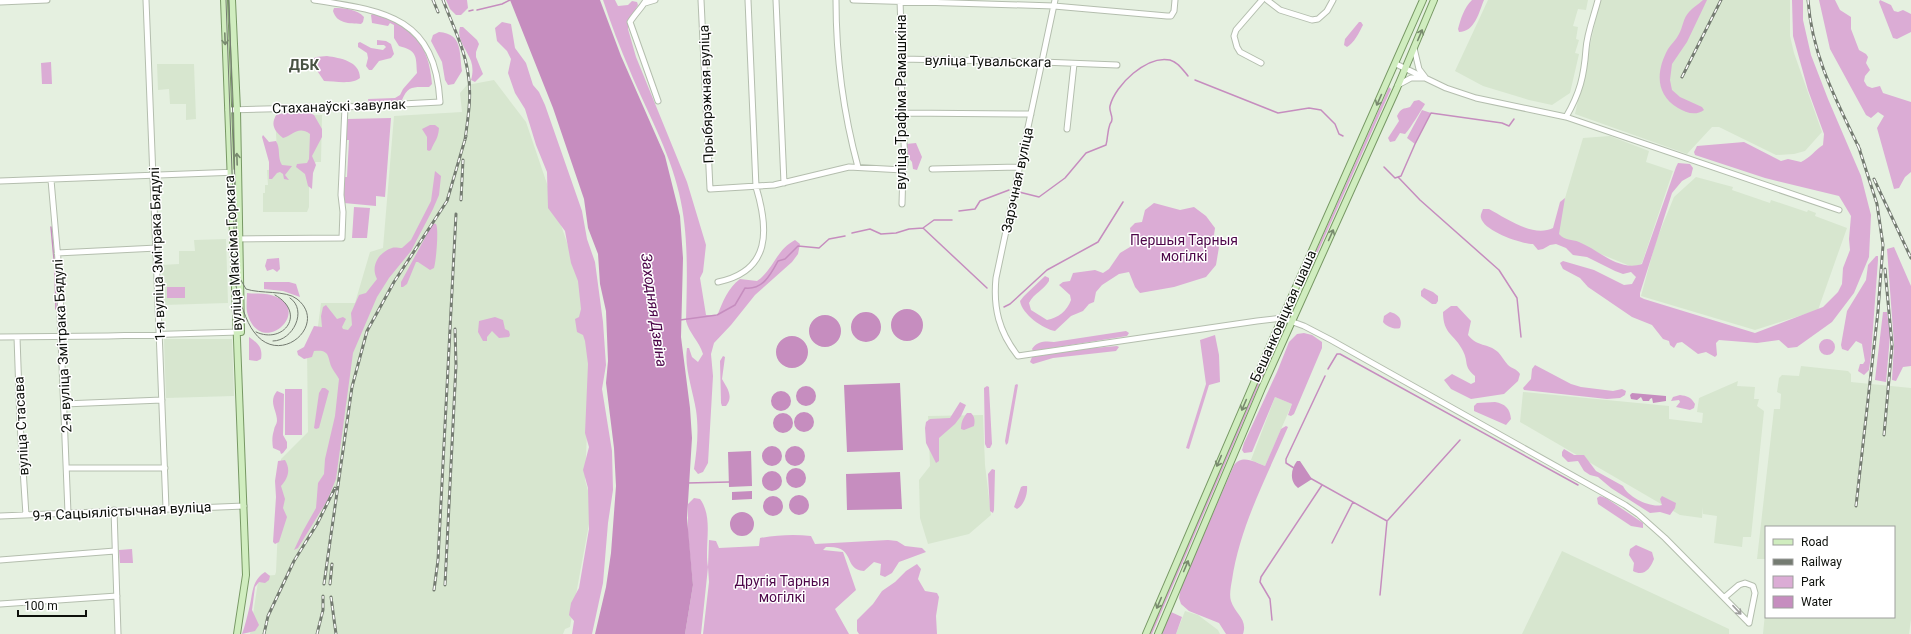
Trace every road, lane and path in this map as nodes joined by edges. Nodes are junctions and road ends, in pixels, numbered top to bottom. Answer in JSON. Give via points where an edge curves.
{"nodes":[{"id":1,"x":47,"y":0,"type":"edge"},
{"id":2,"x":146,"y":0,"type":"edge"},
{"id":3,"x":224,"y":0,"type":"edge"},
{"id":4,"x":232,"y":0,"type":"edge"},
{"id":5,"x":314,"y":0,"type":"edge"},
{"id":6,"x":655,"y":0,"type":"edge"},
{"id":7,"x":701,"y":0,"type":"edge"},
{"id":8,"x":748,"y":0,"type":"edge"},
{"id":9,"x":776,"y":0,"type":"edge"},
{"id":10,"x":836,"y":0,"type":"edge"},
{"id":11,"x":853,"y":0,"type":"edge"},
{"id":12,"x":1055,"y":0,"type":"edge"},
{"id":13,"x":1175,"y":0,"type":"edge"},
{"id":14,"x":1262,"y":0,"type":"edge"},
{"id":15,"x":1333,"y":0,"type":"edge"},
{"id":16,"x":1423,"y":0,"type":"edge"},
{"id":17,"x":1434,"y":0,"type":"edge"},
{"id":18,"x":1598,"y":0,"type":"edge"},
{"id":19,"x":646,"y":1,"type":"edge"},
{"id":20,"x":900,"y":1,"type":"edge"},
{"id":21,"x":1270,"y":1,"type":"edge"},
{"id":22,"x":0,"y":2,"type":"edge"},
{"id":23,"x":1054,"y":6,"type":"junction"},
{"id":24,"x":1414,"y":48,"type":"junction"},
{"id":25,"x":902,"y":59,"type":"junction"},
{"id":26,"x":1042,"y":62,"type":"junction"},
{"id":27,"x":1261,"y":63,"type":"dead end"},
{"id":28,"x":1074,"y":64,"type":"junction"},
{"id":29,"x":1396,"y":64,"type":"junction"},
{"id":30,"x":1117,"y":65,"type":"dead end"},
{"id":31,"x":1405,"y":69,"type":"junction"},
{"id":32,"x":1426,"y":78,"type":"junction"},
{"id":33,"x":1398,"y":85,"type":"junction"},
{"id":34,"x":658,"y":101,"type":"dead end"},
{"id":35,"x":345,"y":107,"type":"junction"},
{"id":36,"x":228,"y":110,"type":"junction"},
{"id":37,"x":237,"y":110,"type":"junction"},
{"id":38,"x":902,"y":113,"type":"junction"},
{"id":39,"x":1030,"y":114,"type":"junction"},
{"id":40,"x":1566,"y":117,"type":"junction"},
{"id":41,"x":1067,"y":129,"type":"dead end"},
{"id":42,"x":858,"y":167,"type":"junction"},
{"id":43,"x":1019,"y":167,"type":"junction"},
{"id":44,"x":932,"y":169,"type":"dead end"},
{"id":45,"x":903,"y":170,"type":"junction"},
{"id":46,"x":229,"y":172,"type":"junction"},
{"id":47,"x":238,"y":172,"type":"junction"},
{"id":48,"x":154,"y":176,"type":"junction"},
{"id":49,"x":52,"y":180,"type":"junction"},
{"id":50,"x":0,"y":181,"type":"edge"},
{"id":51,"x":784,"y":183,"type":"junction"},
{"id":52,"x":756,"y":187,"type":"junction"},
{"id":53,"x":902,"y":204,"type":"dead end"},
{"id":54,"x":1839,"y":210,"type":"dead end"},
{"id":55,"x":232,"y":239,"type":"junction"},
{"id":56,"x":240,"y":239,"type":"junction"},
{"id":57,"x":157,"y":248,"type":"junction"},
{"id":58,"x":57,"y":253,"type":"junction"},
{"id":59,"x":718,"y":282,"type":"dead end"},
{"id":60,"x":1282,"y":318,"type":"junction"},
{"id":61,"x":1292,"y":321,"type":"junction"},
{"id":62,"x":239,"y":332,"type":"junction"},
{"id":63,"x":159,"y":334,"type":"junction"},
{"id":64,"x":0,"y":337,"type":"edge"},
{"id":65,"x":17,"y":337,"type":"junction"},
{"id":66,"x":61,"y":337,"type":"junction"},
{"id":67,"x":162,"y":400,"type":"junction"},
{"id":68,"x":64,"y":404,"type":"junction"},
{"id":69,"x":67,"y":468,"type":"junction"},
{"id":70,"x":164,"y":468,"type":"junction"},
{"id":71,"x":244,"y":506,"type":"junction"},
{"id":72,"x":166,"y":508,"type":"junction"},
{"id":73,"x":114,"y":510,"type":"junction"},
{"id":74,"x":68,"y":513,"type":"junction"},
{"id":75,"x":0,"y":516,"type":"edge"},
{"id":76,"x":26,"y":516,"type":"junction"},
{"id":77,"x":115,"y":551,"type":"junction"},
{"id":78,"x":0,"y":560,"type":"edge"},
{"id":79,"x":117,"y":596,"type":"junction"},
{"id":80,"x":1725,"y":597,"type":"junction"},
{"id":81,"x":0,"y":604,"type":"edge"},
{"id":82,"x":118,"y":634,"type":"edge"},
{"id":83,"x":237,"y":634,"type":"edge"},
{"id":84,"x":1146,"y":634,"type":"edge"},
{"id":85,"x":1158,"y":634,"type":"edge"}],
"edges":[{"from":1,"to":22,"type":"street"},
{"from":2,"to":48,"type":"street","name":"1-я вуліца Змітрака Бядулі"},
{"from":3,"to":36,"type":"main road","name":"вуліца Максіма Горкага","one_way":true},
{"from":4,"to":37,"type":"main road","name":"вуліца Максіма Горкага"},
{"from":5,"to":35,"type":"street","name":"Стаханаўскі завулак","via":[[374,11],[404,24],[424,41],[434,63],[440,102]]},
{"from":6,"to":19,"type":"street"},
{"from":7,"to":52,"type":"street","name":"Прыбярэжная вуліца","via":[[710,189]]},
{"from":8,"to":52,"type":"street"},
{"from":9,"to":51,"type":"street"},
{"from":10,"to":42,"type":"street","via":[[838,64],[847,128]]},
{"from":11,"to":20,"type":"street"},
{"from":12,"to":23,"type":"street","name":"Зарэчная вуліца"},
{"from":13,"to":23,"type":"street","via":[[1171,16]]},
{"from":14,"to":27,"type":"street","via":[[1236,30],[1234,36],[1240,52]]},
{"from":15,"to":21,"type":"street","via":[[1327,11],[1318,19],[1312,20],[1288,14]]},
{"from":16,"to":29,"type":"main road","name":"Бешанковіцкая шаша"},
{"from":24,"to":17,"type":"main road","name":"Бешанковіцкая шаша","one_way":true},
{"from":18,"to":40,"type":"street","via":[[1577,98]]},
{"from":19,"to":34,"type":"street","via":[[630,22]]},
{"from":20,"to":23,"type":"street"},
{"from":20,"to":25,"type":"street","name":"вуліца Трафіма Рамашкіна"},
{"from":23,"to":26,"type":"street","name":"Зарэчная вуліца"},
{"from":24,"to":31,"type":"main road","name":"Бешанковіцкая шаша"},
{"from":24,"to":32,"type":"street","via":[[1419,69]]},
{"from":25,"to":26,"type":"street","name":"вуліца Тувальскага"},
{"from":25,"to":38,"type":"street","name":"вуліца Трафіма Рамашкіна"},
{"from":26,"to":28,"type":"street","name":"вуліца Тувальскага"},
{"from":26,"to":39,"type":"street","name":"Зарэчная вуліца"},
{"from":28,"to":30,"type":"street","name":"вуліца Тувальскага"},
{"from":28,"to":41,"type":"street"},
{"from":29,"to":31,"type":"street"},
{"from":29,"to":60,"type":"main road","name":"Бешанковіцкая шаша","one_way":true},
{"from":31,"to":32,"type":"street"},
{"from":31,"to":33,"type":"main road","name":"Бешанковіцкая шаша"},
{"from":32,"to":33,"type":"street","via":[[1411,78]]},
{"from":32,"to":40,"type":"street","via":[[1476,98]]},
{"from":61,"to":33,"type":"main road","name":"Бешанковіцкая шаша","one_way":true},
{"from":35,"to":37,"type":"street","name":"Стаханаўскі завулак"},
{"from":35,"to":56,"type":"street","via":[[341,180],[342,238]]},
{"from":36,"to":37,"type":"street","name":"Стаханаўскі завулак"},
{"from":36,"to":46,"type":"main road","name":"вуліца Максіма Горкага"},
{"from":47,"to":37,"type":"main road","name":"вуліца Максіма Горкага","one_way":true},
{"from":38,"to":39,"type":"street"},
{"from":38,"to":45,"type":"street","name":"вуліца Трафіма Рамашкіна","via":[[905,164]]},
{"from":39,"to":43,"type":"street","name":"Зарэчная вуліца"},
{"from":40,"to":54,"type":"street"},
{"from":42,"to":45,"type":"street"},
{"from":42,"to":51,"type":"street","via":[[837,169]]},
{"from":43,"to":44,"type":"street"},
{"from":43,"to":60,"type":"street","name":"Зарэчная вуліца","via":[[995,292],[998,319],[1018,356]]},
{"from":45,"to":53,"type":"street","name":"вуліца Трафіма Рамашкіна"},
{"from":46,"to":47,"type":"street"},
{"from":46,"to":48,"type":"street"},
{"from":46,"to":55,"type":"main road","name":"вуліца Максіма Горкага"},
{"from":47,"to":56,"type":"main road","name":"вуліца Максіма Горкага"},
{"from":48,"to":49,"type":"street"},
{"from":48,"to":57,"type":"street","name":"1-я вуліца Змітрака Бядулі"},
{"from":49,"to":50,"type":"street"},
{"from":49,"to":58,"type":"street","name":"2-я вуліца Змітрака Бядулі"},
{"from":51,"to":52,"type":"street"},
{"from":52,"to":59,"type":"street","via":[[761,202],[764,239],[760,254],[744,273]]},
{"from":55,"to":56,"type":"street"},
{"from":55,"to":62,"type":"main road","name":"вуліца Максіма Горкага"},
{"from":56,"to":62,"type":"main road","name":"вуліца Максіма Горкага"},
{"from":57,"to":58,"type":"street"},
{"from":57,"to":63,"type":"street","name":"1-я вуліца Змітрака Бядулі"},
{"from":58,"to":66,"type":"street","name":"2-я вуліца Змітрака Бядулі","via":[[61,294]]},
{"from":60,"to":61,"type":"street"},
{"from":60,"to":84,"type":"main road","name":"Бешанковіцкая шаша","one_way":true},
{"from":61,"to":80,"type":"street","via":[[1331,340],[1625,505],[1665,538]]},
{"from":85,"to":61,"type":"main road","name":"Бешанковіцкая шаша","one_way":true},
{"from":62,"to":63,"type":"street"},
{"from":62,"to":71,"type":"main road","name":"вуліца Максіма Горкага","via":[[245,466]]},
{"from":63,"to":66,"type":"street"},
{"from":63,"to":67,"type":"street","name":"1-я вуліца Змітрака Бядулі"},
{"from":64,"to":65,"type":"street"},
{"from":65,"to":66,"type":"street"},
{"from":65,"to":76,"type":"street","name":"вуліца Стасава"},
{"from":66,"to":68,"type":"street","name":"2-я вуліца Змітрака Бядулі"},
{"from":67,"to":68,"type":"street"},
{"from":67,"to":70,"type":"street","name":"1-я вуліца Змітрака Бядулі"},
{"from":68,"to":69,"type":"street","name":"2-я вуліца Змітрака Бядулі"},
{"from":69,"to":70,"type":"street"},
{"from":69,"to":74,"type":"street","name":"2-я вуліца Змітрака Бядулі"},
{"from":70,"to":72,"type":"street","name":"1-я вуліца Змітрака Бядулі"},
{"from":71,"to":72,"type":"street","name":"9-я Сацыялістычная вуліца"},
{"from":71,"to":83,"type":"main road","name":"вуліца Максіма Горкага","via":[[246,575]]},
{"from":72,"to":73,"type":"street","name":"9-я Сацыялістычная вуліца"},
{"from":73,"to":74,"type":"street","name":"9-я Сацыялістычная вуліца"},
{"from":73,"to":77,"type":"street"},
{"from":74,"to":76,"type":"street","name":"9-я Сацыялістычная вуліца"},
{"from":75,"to":76,"type":"street","name":"9-я Сацыялістычная вуліца"},
{"from":77,"to":78,"type":"street"},
{"from":77,"to":79,"type":"street"},
{"from":79,"to":81,"type":"street"},
{"from":79,"to":82,"type":"street"},
{"from":80,"to":80,"type":"street","one_way":true,"via":[[1729,602],[1749,622],[1755,593],[1753,586],[1745,583]]}]}
